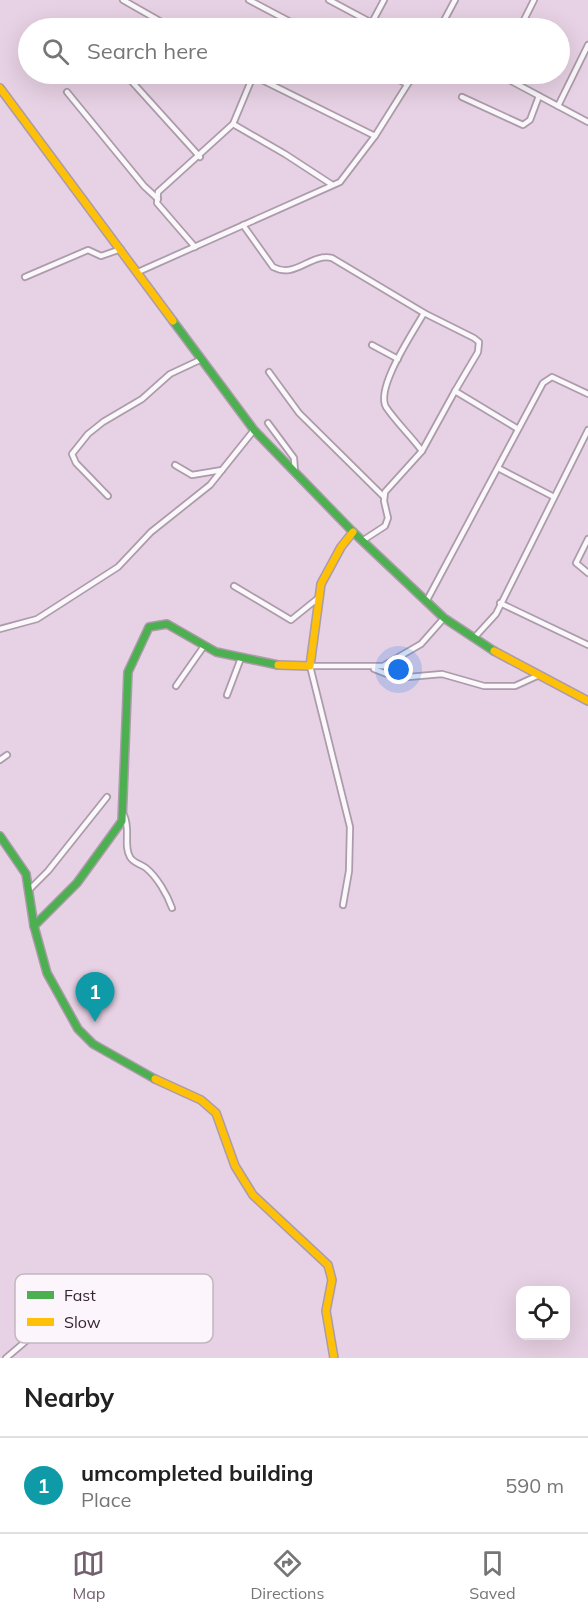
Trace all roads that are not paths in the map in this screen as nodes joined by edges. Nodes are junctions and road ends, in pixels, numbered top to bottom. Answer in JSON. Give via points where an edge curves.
{"nodes":[{"id":1,"x":123,"y":0,"type":"edge"},
{"id":2,"x":249,"y":0,"type":"edge"},
{"id":3,"x":329,"y":0,"type":"edge"},
{"id":4,"x":384,"y":0,"type":"edge"},
{"id":5,"x":455,"y":0,"type":"edge"},
{"id":6,"x":534,"y":0,"type":"edge"},
{"id":7,"x":154,"y":18,"type":"edge"},
{"id":8,"x":283,"y":18,"type":"edge"},
{"id":9,"x":363,"y":18,"type":"edge"},
{"id":10,"x":375,"y":18,"type":"edge"},
{"id":11,"x":445,"y":18,"type":"edge"},
{"id":12,"x":525,"y":18,"type":"edge"},
{"id":13,"x":588,"y":46,"type":"edge"},
{"id":14,"x":570,"y":82,"type":"edge"},
{"id":15,"x":133,"y":84,"type":"edge"},
{"id":16,"x":247,"y":84,"type":"edge"},
{"id":17,"x":271,"y":84,"type":"edge"},
{"id":18,"x":407,"y":84,"type":"edge"},
{"id":19,"x":517,"y":84,"type":"edge"},
{"id":20,"x":569,"y":84,"type":"edge"},
{"id":21,"x":0,"y":88,"type":"edge"},
{"id":22,"x":67,"y":92,"type":"dead end"},
{"id":23,"x":539,"y":96,"type":"junction"},
{"id":24,"x":462,"y":97,"type":"dead end"},
{"id":25,"x":558,"y":106,"type":"junction"},
{"id":26,"x":588,"y":122,"type":"edge"},
{"id":27,"x":233,"y":124,"type":"junction"},
{"id":28,"x":375,"y":135,"type":"junction"},
{"id":29,"x":200,"y":157,"type":"junction"},
{"id":30,"x":331,"y":184,"type":"junction"},
{"id":31,"x":158,"y":199,"type":"junction"},
{"id":32,"x":243,"y":225,"type":"junction"},
{"id":33,"x":195,"y":247,"type":"junction"},
{"id":34,"x":121,"y":249,"type":"junction"},
{"id":35,"x":138,"y":272,"type":"junction"},
{"id":36,"x":25,"y":277,"type":"dead end"},
{"id":37,"x":424,"y":313,"type":"junction"},
{"id":38,"x":372,"y":345,"type":"dead end"},
{"id":39,"x":202,"y":359,"type":"junction"},
{"id":40,"x":398,"y":360,"type":"junction"},
{"id":41,"x":269,"y":372,"type":"dead end"},
{"id":42,"x":456,"y":391,"type":"junction"},
{"id":43,"x":588,"y":394,"type":"edge"},
{"id":44,"x":268,"y":423,"type":"dead end"},
{"id":45,"x":518,"y":429,"type":"junction"},
{"id":46,"x":254,"y":430,"type":"junction"},
{"id":47,"x":588,"y":430,"type":"edge"},
{"id":48,"x":422,"y":451,"type":"junction"},
{"id":49,"x":175,"y":465,"type":"dead end"},
{"id":50,"x":498,"y":468,"type":"junction"},
{"id":51,"x":222,"y":470,"type":"junction"},
{"id":52,"x":295,"y":472,"type":"junction"},
{"id":53,"x":108,"y":496,"type":"dead end"},
{"id":54,"x":383,"y":496,"type":"junction"},
{"id":55,"x":554,"y":497,"type":"junction"},
{"id":56,"x":353,"y":532,"type":"junction"},
{"id":57,"x":588,"y":538,"type":"edge"},
{"id":58,"x":362,"y":541,"type":"junction"},
{"id":59,"x":588,"y":573,"type":"edge"},
{"id":60,"x":234,"y":586,"type":"dead end"},
{"id":61,"x":317,"y":599,"type":"junction"},
{"id":62,"x":426,"y":602,"type":"junction"},
{"id":63,"x":500,"y":603,"type":"junction"},
{"id":64,"x":444,"y":618,"type":"junction"},
{"id":65,"x":0,"y":629,"type":"edge"},
{"id":66,"x":474,"y":638,"type":"junction"},
{"id":67,"x":588,"y":645,"type":"edge"},
{"id":68,"x":204,"y":646,"type":"junction"},
{"id":69,"x":241,"y":657,"type":"junction"},
{"id":70,"x":310,"y":666,"type":"junction"},
{"id":71,"x":371,"y":668,"type":"junction"},
{"id":72,"x":537,"y":676,"type":"junction"},
{"id":73,"x":176,"y":686,"type":"dead end"},
{"id":74,"x":227,"y":695,"type":"dead end"},
{"id":75,"x":588,"y":701,"type":"edge"},
{"id":76,"x":6,"y":755,"type":"dead end"},
{"id":77,"x":0,"y":760,"type":"edge"},
{"id":78,"x":107,"y":797,"type":"dead end"},
{"id":79,"x":124,"y":815,"type":"junction"},
{"id":80,"x":0,"y":837,"type":"edge"},
{"id":81,"x":30,"y":889,"type":"junction"},
{"id":82,"x":343,"y":905,"type":"dead end"},
{"id":83,"x":172,"y":908,"type":"dead end"},
{"id":84,"x":34,"y":926,"type":"junction"},
{"id":85,"x":24,"y":1343,"type":"edge"},
{"id":86,"x":6,"y":1358,"type":"edge"},
{"id":87,"x":334,"y":1358,"type":"edge"}],
"edges":[{"from":1,"to":7,"type":"street"},
{"from":2,"to":8,"type":"street"},
{"from":3,"to":9,"type":"street"},
{"from":4,"to":10,"type":"street"},
{"from":5,"to":11,"type":"street"},
{"from":6,"to":12,"type":"street"},
{"from":13,"to":14,"type":"street"},
{"from":15,"to":29,"type":"street"},
{"from":16,"to":27,"type":"street"},
{"from":17,"to":28,"type":"street"},
{"from":18,"to":28,"type":"street"},
{"from":19,"to":23,"type":"street"},
{"from":20,"to":25,"type":"street"},
{"from":21,"to":34,"type":"street"},
{"from":22,"to":31,"type":"street"},
{"from":23,"to":24,"type":"street","via":[[530,120],[523,125]]},
{"from":23,"to":25,"type":"street"},
{"from":25,"to":26,"type":"street"},
{"from":27,"to":29,"type":"street"},
{"from":27,"to":30,"type":"street"},
{"from":28,"to":30,"type":"street","via":[[340,182]]},
{"from":29,"to":31,"type":"street","via":[[164,185]]},
{"from":30,"to":32,"type":"street"},
{"from":31,"to":33,"type":"street","via":[[157,203]]},
{"from":32,"to":33,"type":"street"},
{"from":32,"to":37,"type":"street","via":[[273,267],[291,271],[325,256],[332,258]]},
{"from":33,"to":35,"type":"street"},
{"from":34,"to":35,"type":"street"},
{"from":34,"to":36,"type":"street","via":[[101,256],[88,250]]},
{"from":35,"to":39,"type":"street"},
{"from":37,"to":40,"type":"street"},
{"from":37,"to":42,"type":"street","via":[[479,342],[478,352]]},
{"from":38,"to":40,"type":"street"},
{"from":39,"to":46,"type":"street"},
{"from":39,"to":53,"type":"street","via":[[170,374],[142,399],[103,422],[72,454]]},
{"from":40,"to":48,"type":"street","via":[[383,395],[386,406]]},
{"from":41,"to":54,"type":"street","via":[[299,413]]},
{"from":42,"to":45,"type":"street"},
{"from":42,"to":48,"type":"street"},
{"from":43,"to":45,"type":"street","via":[[552,376],[548,378]]},
{"from":44,"to":52,"type":"street","via":[[294,458]]},
{"from":45,"to":50,"type":"street"},
{"from":46,"to":51,"type":"street"},
{"from":46,"to":52,"type":"street"},
{"from":47,"to":55,"type":"street"},
{"from":48,"to":54,"type":"street"},
{"from":49,"to":51,"type":"street","via":[[192,475]]},
{"from":50,"to":55,"type":"street"},
{"from":50,"to":62,"type":"street"},
{"from":51,"to":65,"type":"street","via":[[210,485],[151,532],[118,567],[37,619]]},
{"from":52,"to":56,"type":"street"},
{"from":54,"to":58,"type":"street","via":[[387,523]]},
{"from":55,"to":63,"type":"street"},
{"from":56,"to":58,"type":"street"},
{"from":56,"to":61,"type":"street","via":[[339,550]]},
{"from":57,"to":59,"type":"street","via":[[576,563]]},
{"from":58,"to":62,"type":"street"},
{"from":60,"to":61,"type":"street","via":[[291,620]]},
{"from":61,"to":70,"type":"street"},
{"from":62,"to":64,"type":"street"},
{"from":63,"to":66,"type":"street","via":[[491,621]]},
{"from":63,"to":67,"type":"street"},
{"from":64,"to":66,"type":"street"},
{"from":64,"to":71,"type":"street","via":[[416,648],[383,666]]},
{"from":66,"to":72,"type":"street"},
{"from":68,"to":69,"type":"street"},
{"from":68,"to":73,"type":"street"},
{"from":68,"to":79,"type":"street","via":[[174,627],[154,624],[129,666],[122,771]]},
{"from":69,"to":70,"type":"street"},
{"from":69,"to":74,"type":"street"},
{"from":70,"to":71,"type":"street"},
{"from":70,"to":82,"type":"street","via":[[350,827]]},
{"from":71,"to":72,"type":"street","via":[[397,678],[442,674],[484,686],[515,686]]},
{"from":72,"to":75,"type":"street"},
{"from":76,"to":77,"type":"street"},
{"from":78,"to":81,"type":"street"},
{"from":79,"to":83,"type":"street","via":[[129,827],[128,855],[147,869],[168,896]]},
{"from":79,"to":84,"type":"street","via":[[77,884]]},
{"from":80,"to":81,"type":"street","via":[[26,874]]},
{"from":81,"to":84,"type":"street"},
{"from":84,"to":87,"type":"street","via":[[47,973],[78,1029],[93,1044],[174,1090],[211,1106],[242,1182],[328,1265],[332,1280],[326,1311]]},
{"from":85,"to":86,"type":"street"}]}
